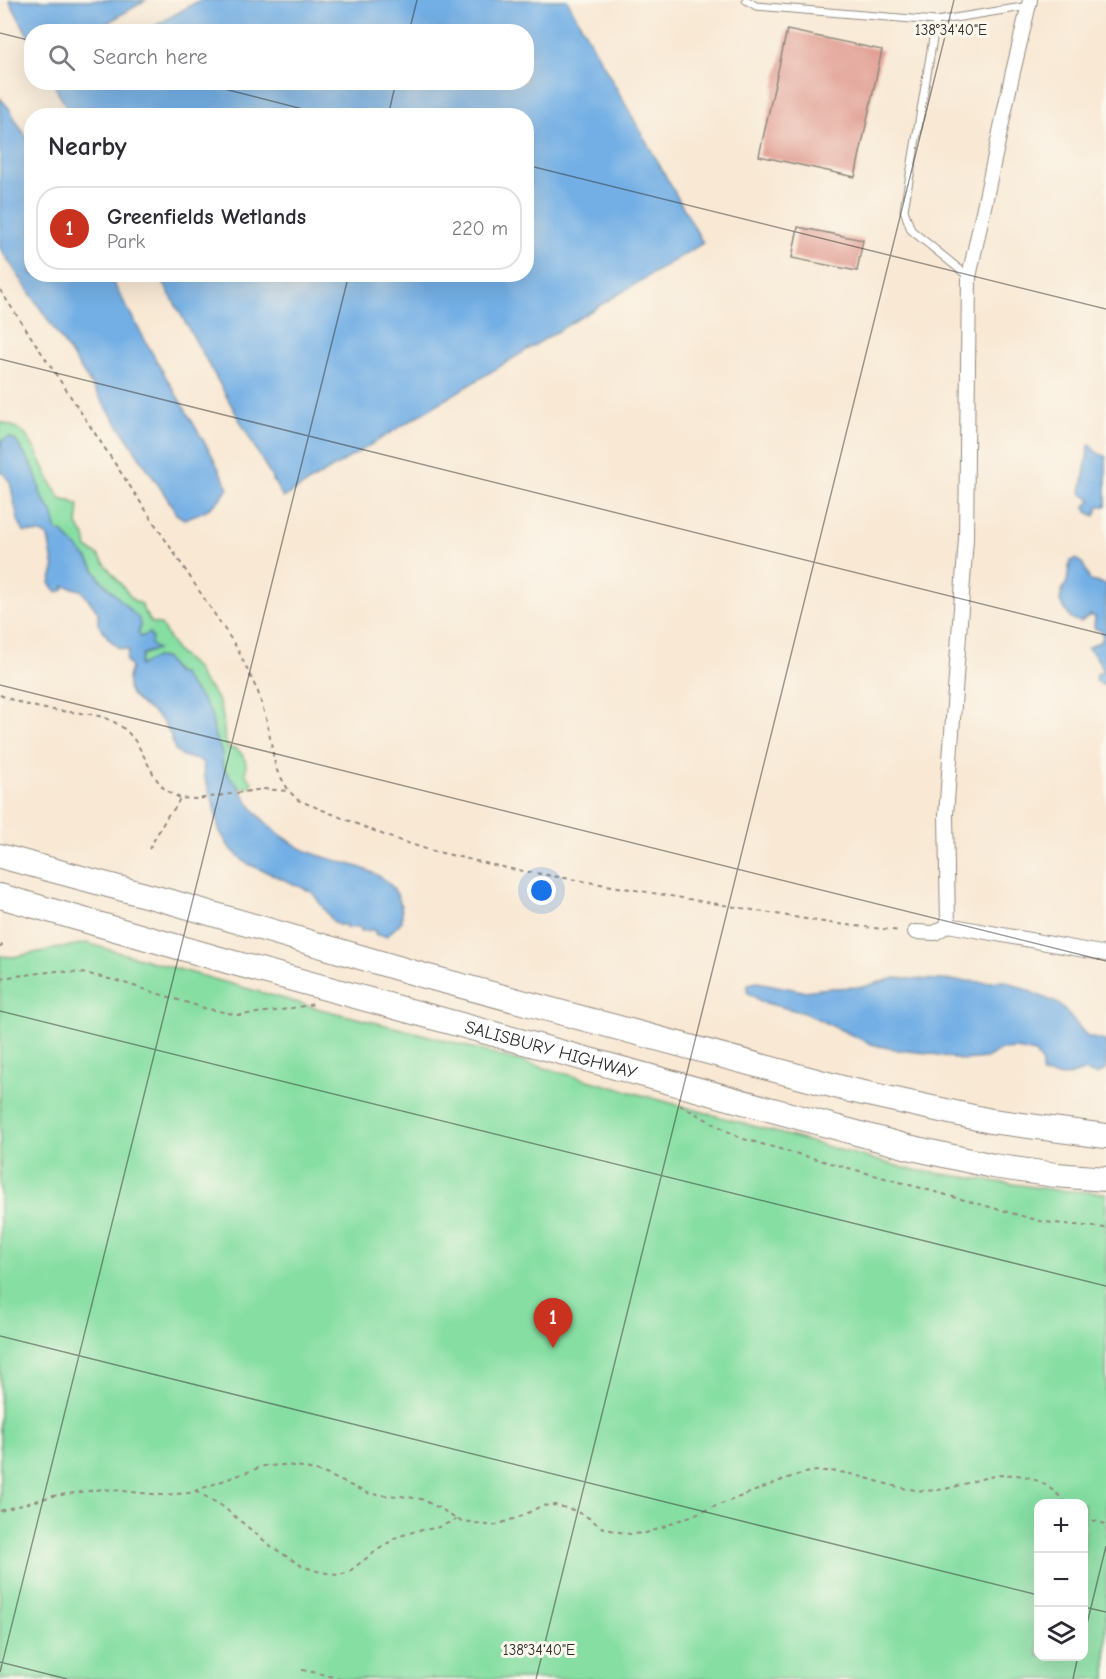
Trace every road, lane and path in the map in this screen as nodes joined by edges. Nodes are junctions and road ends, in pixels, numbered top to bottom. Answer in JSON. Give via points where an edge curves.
{"nodes":[{"id":1,"x":746,"y":0,"type":"edge"},
{"id":2,"x":1030,"y":3,"type":"edge"},
{"id":3,"x":936,"y":21,"type":"junction"},
{"id":4,"x":969,"y":277,"type":"junction"},
{"id":5,"x":0,"y":290,"type":"edge"},
{"id":6,"x":0,"y":695,"type":"edge"},
{"id":7,"x":288,"y":791,"type":"junction"},
{"id":8,"x":180,"y":798,"type":"junction"},
{"id":9,"x":149,"y":849,"type":"dead end"},
{"id":10,"x":0,"y":856,"type":"edge"},
{"id":11,"x":0,"y":896,"type":"edge"},
{"id":12,"x":948,"y":925,"type":"junction"},
{"id":13,"x":915,"y":932,"type":"joint"},
{"id":14,"x":4,"y":942,"type":"dead end"},
{"id":15,"x":0,"y":948,"type":"edge"},
{"id":16,"x":1106,"y":954,"type":"edge"},
{"id":17,"x":0,"y":978,"type":"edge"},
{"id":18,"x":321,"y":1003,"type":"dead end"},
{"id":19,"x":673,"y":1101,"type":"dead end"},
{"id":20,"x":1106,"y":1136,"type":"edge"},
{"id":21,"x":1106,"y":1179,"type":"edge"},
{"id":22,"x":1106,"y":1228,"type":"edge"},
{"id":23,"x":196,"y":1491,"type":"junction"},
{"id":24,"x":1063,"y":1499,"type":"edge"},
{"id":25,"x":0,"y":1511,"type":"edge"},
{"id":26,"x":1088,"y":1519,"type":"edge"},
{"id":27,"x":457,"y":1520,"type":"junction"},
{"id":28,"x":1106,"y":1524,"type":"edge"},
{"id":29,"x":302,"y":1670,"type":"dead end"},
{"id":30,"x":341,"y":1679,"type":"edge"}],
"edges":[{"from":1,"to":3,"type":"lane","via":[[756,6]]},
{"from":2,"to":3,"type":"lane"},
{"from":2,"to":4,"type":"street"},
{"from":3,"to":4,"type":"lane","via":[[904,210],[910,230]]},
{"from":4,"to":12,"type":"street","via":[[966,538],[946,815]]},
{"from":5,"to":7,"type":"path","via":[[237,648],[258,692],[276,769]]},
{"from":6,"to":8,"type":"path","via":[[112,721],[137,743],[161,785]]},
{"from":7,"to":8,"type":"path","via":[[263,789],[201,799]]},
{"from":7,"to":13,"type":"path","via":[[298,800],[389,837],[511,869],[830,923]]},
{"from":8,"to":9,"type":"path"},
{"from":10,"to":20,"type":"highway","via":[[425,976],[850,1089],[991,1121]]},
{"from":11,"to":21,"type":"highway","name":"SALISBURY HIGHWAY","via":[[908,1147],[993,1166]]},
{"from":12,"to":13,"type":"street","via":[[935,933]]},
{"from":12,"to":16,"type":"street"},
{"from":14,"to":15,"type":"path"},
{"from":17,"to":18,"type":"path","via":[[57,970],[89,974],[238,1015]]},
{"from":19,"to":22,"type":"path","via":[[740,1138],[1044,1222]]},
{"from":23,"to":25,"type":"path","via":[[162,1495],[103,1489],[53,1496]]},
{"from":23,"to":27,"type":"path","via":[[264,1466],[303,1467],[367,1493],[421,1500]]},
{"from":23,"to":27,"type":"path","via":[[302,1566],[337,1575],[348,1573],[397,1537]]},
{"from":24,"to":27,"type":"path","via":[[1035,1479],[1024,1476],[994,1477],[936,1491],[914,1491],[852,1474],[821,1471],[796,1475],[646,1533],[614,1531],[555,1505],[541,1506],[493,1526]]},
{"from":26,"to":28,"type":"path"},
{"from":29,"to":30,"type":"path"}]}
